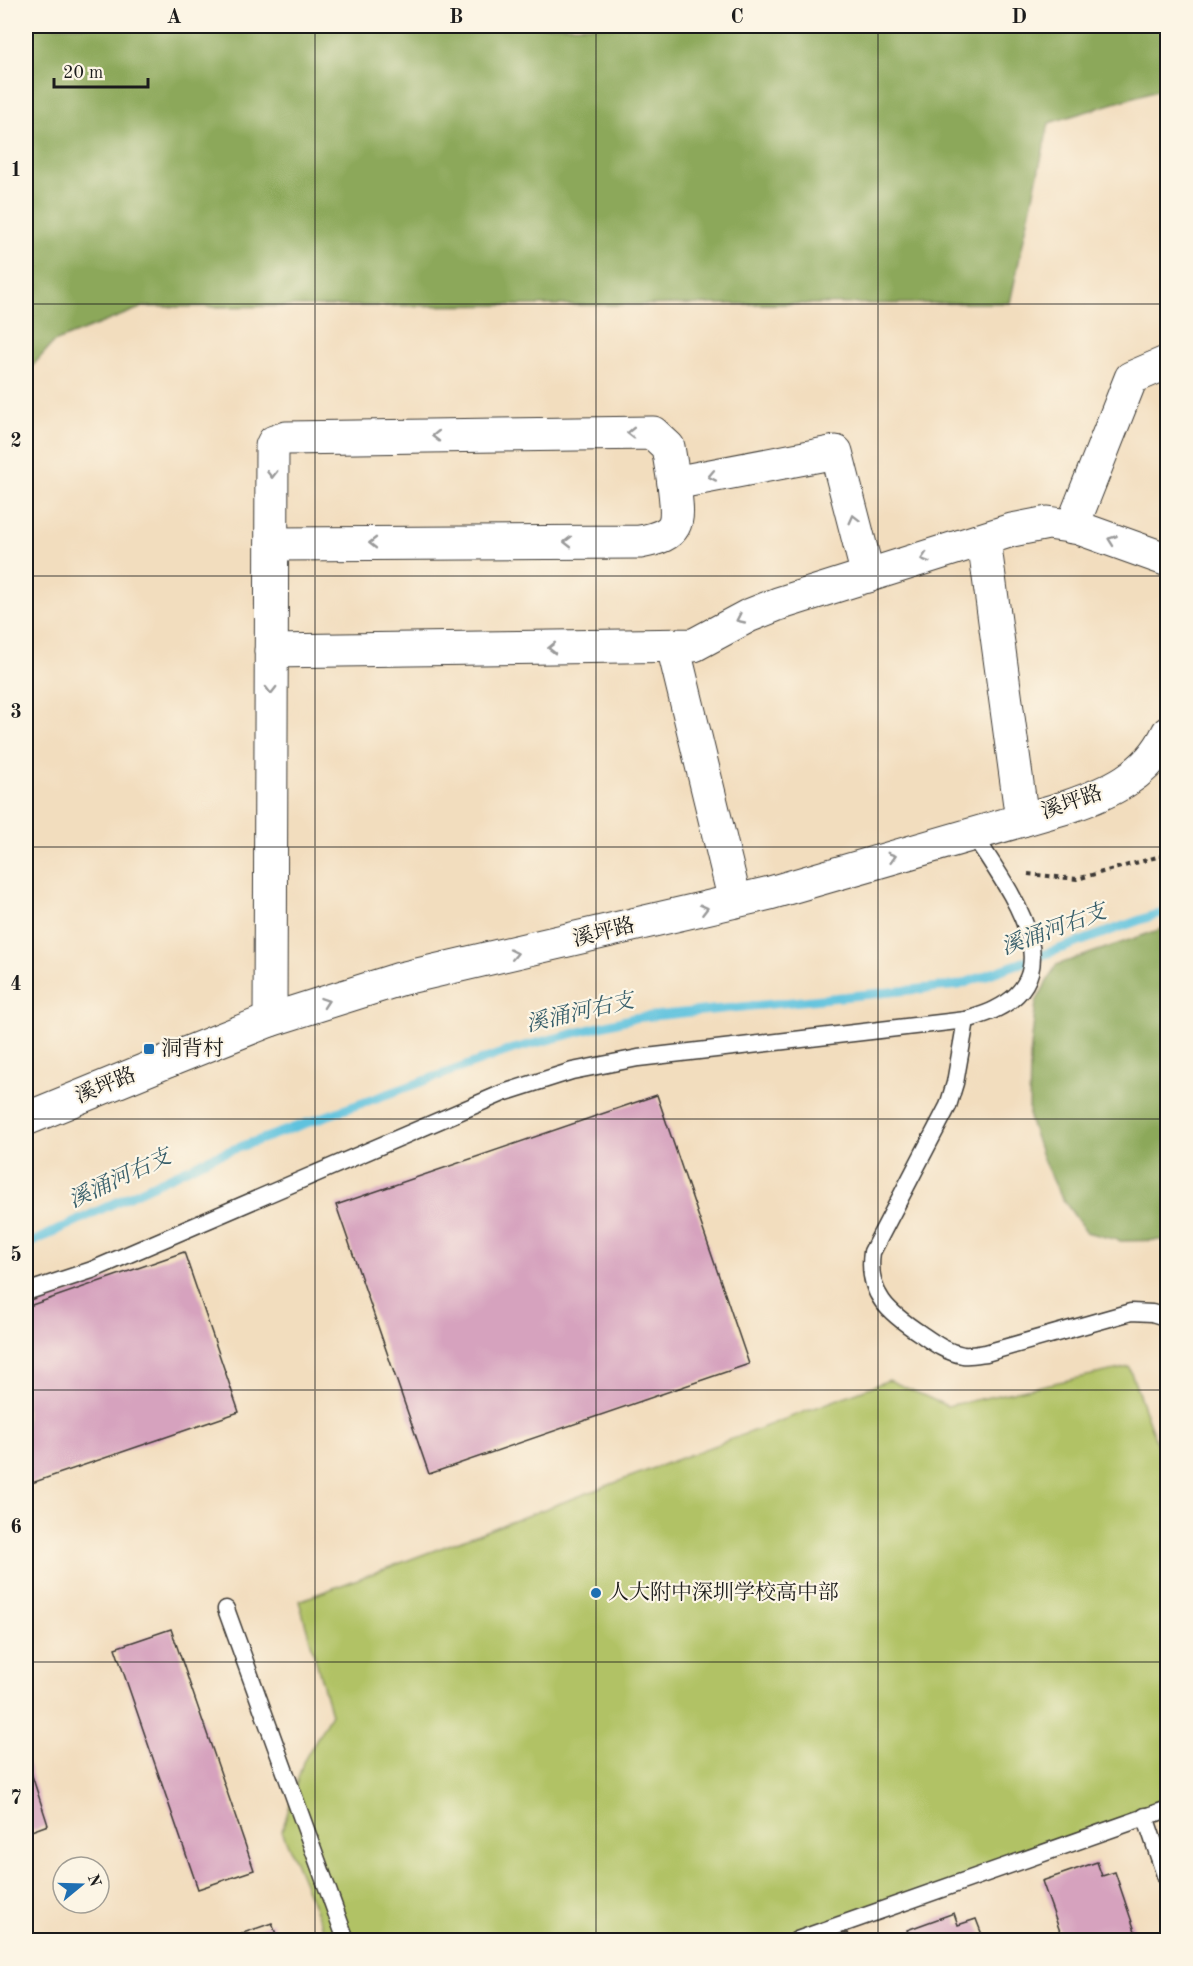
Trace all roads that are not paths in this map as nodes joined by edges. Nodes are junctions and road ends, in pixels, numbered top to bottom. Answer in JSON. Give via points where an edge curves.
{"nodes":[{"id":1,"x":1167,"y":362,"type":"edge"},
{"id":2,"x":674,"y":483,"type":"junction"},
{"id":3,"x":1072,"y":526,"type":"junction"},
{"id":4,"x":984,"y":540,"type":"junction"},
{"id":5,"x":272,"y":544,"type":"junction"},
{"id":6,"x":1167,"y":560,"type":"edge"},
{"id":7,"x":868,"y":576,"type":"junction"},
{"id":8,"x":673,"y":646,"type":"junction"},
{"id":9,"x":271,"y":651,"type":"junction"},
{"id":10,"x":1167,"y":734,"type":"edge"},
{"id":11,"x":1022,"y":820,"type":"junction"},
{"id":12,"x":974,"y":835,"type":"junction"},
{"id":13,"x":735,"y":901,"type":"junction"},
{"id":14,"x":270,"y":1020,"type":"junction"},
{"id":15,"x":966,"y":1020,"type":"junction"},
{"id":16,"x":26,"y":1119,"type":"edge"},
{"id":17,"x":26,"y":1292,"type":"edge"},
{"id":18,"x":1167,"y":1318,"type":"edge"},
{"id":19,"x":226,"y":1609,"type":"dead end"},
{"id":20,"x":1167,"y":1809,"type":"edge"},
{"id":21,"x":1145,"y":1816,"type":"junction"},
{"id":22,"x":1167,"y":1884,"type":"edge"},
{"id":23,"x":346,"y":1941,"type":"edge"},
{"id":24,"x":797,"y":1941,"type":"edge"}],
"edges":[{"from":1,"to":3,"type":"street","via":[[1131,378]]},
{"from":2,"to":5,"type":"street","one_way":true,"via":[[675,525],[664,536],[640,542]]},
{"from":2,"to":5,"type":"street","one_way":true,"via":[[668,447],[653,433],[279,440],[272,446]]},
{"from":7,"to":2,"type":"street","one_way":true,"via":[[837,453]]},
{"from":3,"to":4,"type":"street","via":[[1038,525]]},
{"from":6,"to":3,"type":"street","one_way":true},
{"from":4,"to":7,"type":"street","one_way":true},
{"from":4,"to":11,"type":"street"},
{"from":5,"to":9,"type":"street"},
{"from":7,"to":8,"type":"street","one_way":true,"via":[[748,616],[694,645]]},
{"from":8,"to":9,"type":"street","one_way":true},
{"from":8,"to":13,"type":"street"},
{"from":9,"to":14,"type":"street","one_way":true},
{"from":10,"to":11,"type":"street","name":"溪坪路","via":[[1148,763],[1126,782],[1102,795]]},
{"from":11,"to":12,"type":"street","name":"溪坪路"},
{"from":13,"to":12,"type":"street","name":"溪坪路","one_way":true},
{"from":12,"to":15,"type":"lane","via":[[1030,932],[1033,967],[1021,989],[998,1008]]},
{"from":14,"to":13,"type":"street","name":"溪坪路","one_way":true,"via":[[400,979]]},
{"from":14,"to":16,"type":"street","name":"溪坪路"},
{"from":15,"to":17,"type":"lane","via":[[638,1058],[572,1071],[503,1093],[92,1270]]},
{"from":15,"to":18,"type":"lane","via":[[948,1106],[872,1252],[869,1269],[884,1305],[944,1350],[965,1355],[986,1353],[1131,1312]]},
{"from":19,"to":23,"type":"lane"},
{"from":20,"to":21,"type":"lane"},
{"from":21,"to":22,"type":"lane"},
{"from":21,"to":24,"type":"lane"}]}
